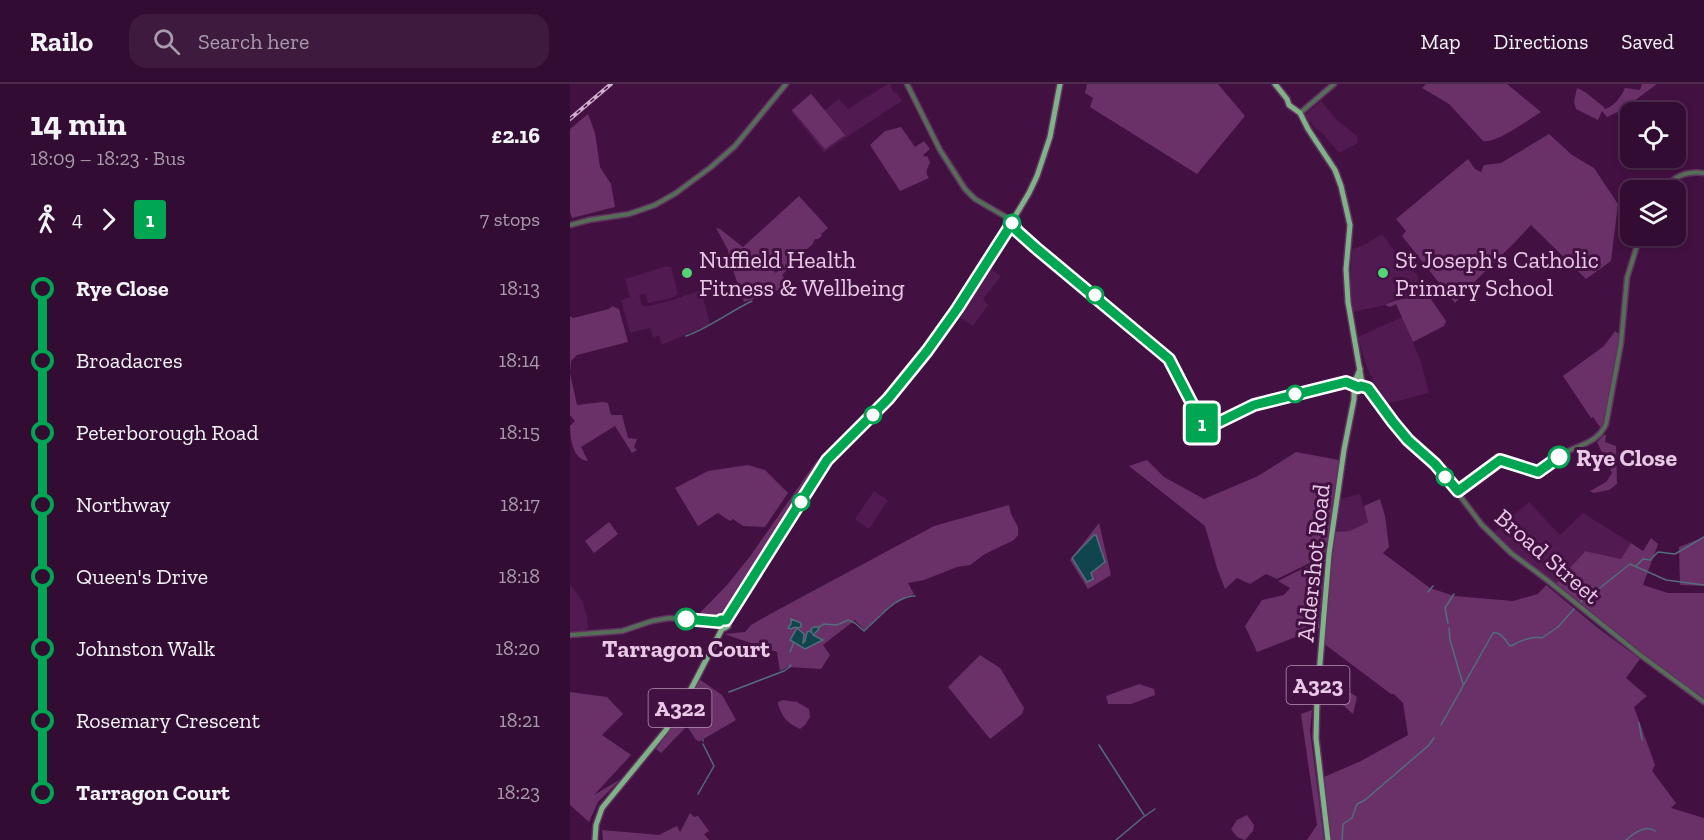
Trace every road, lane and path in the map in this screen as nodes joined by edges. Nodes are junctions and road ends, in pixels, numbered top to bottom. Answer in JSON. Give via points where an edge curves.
{"nodes":[{"id":1,"x":786,"y":84,"type":"edge"},
{"id":2,"x":907,"y":84,"type":"edge"},
{"id":3,"x":1060,"y":84,"type":"edge"},
{"id":4,"x":1275,"y":84,"type":"edge"},
{"id":5,"x":1334,"y":84,"type":"edge"},
{"id":6,"x":1300,"y":113,"type":"junction"},
{"id":7,"x":1704,"y":174,"type":"edge"},
{"id":8,"x":1674,"y":180,"type":"edge"},
{"id":9,"x":1012,"y":223,"type":"junction"},
{"id":10,"x":570,"y":225,"type":"edge"},
{"id":11,"x":1637,"y":246,"type":"edge"},
{"id":12,"x":1359,"y":384,"type":"junction"},
{"id":13,"x":1458,"y":491,"type":"junction"},
{"id":14,"x":722,"y":621,"type":"junction"},
{"id":15,"x":570,"y":634,"type":"edge"},
{"id":16,"x":1704,"y":702,"type":"edge"},
{"id":17,"x":595,"y":840,"type":"edge"},
{"id":18,"x":1328,"y":840,"type":"edge"}],
"edges":[{"from":1,"to":10,"type":"street","via":[[735,146],[676,193],[655,206],[629,214]]},
{"from":2,"to":9,"type":"street","via":[[940,150],[969,195]]},
{"from":3,"to":9,"type":"main road","via":[[1043,162]]},
{"from":4,"to":6,"type":"main road","name":"Aldershot Road","number":"A323"},
{"from":5,"to":6,"type":"street"},
{"from":6,"to":12,"type":"main road","name":"Aldershot Road","number":"A323","via":[[1337,174],[1347,205],[1347,290]]},
{"from":7,"to":8,"type":"street","via":[[1685,174]]},
{"from":9,"to":14,"type":"main road","via":[[927,351],[882,406],[827,460]]},
{"from":11,"to":13,"type":"street","via":[[1627,278],[1621,343],[1601,433],[1538,472],[1500,460]]},
{"from":12,"to":13,"type":"street","name":"Broad Street","via":[[1368,388],[1408,440]]},
{"from":12,"to":18,"type":"main road","name":"Aldershot Road","number":"A323","via":[[1344,450],[1329,554],[1316,719]]},
{"from":13,"to":16,"type":"street","name":"Broad Street","via":[[1489,532],[1512,554]]},
{"from":14,"to":15,"type":"street","via":[[658,619],[622,631]]},
{"from":14,"to":17,"type":"main road","number":"A322","via":[[728,626],[722,629],[666,730],[602,808]]}]}
